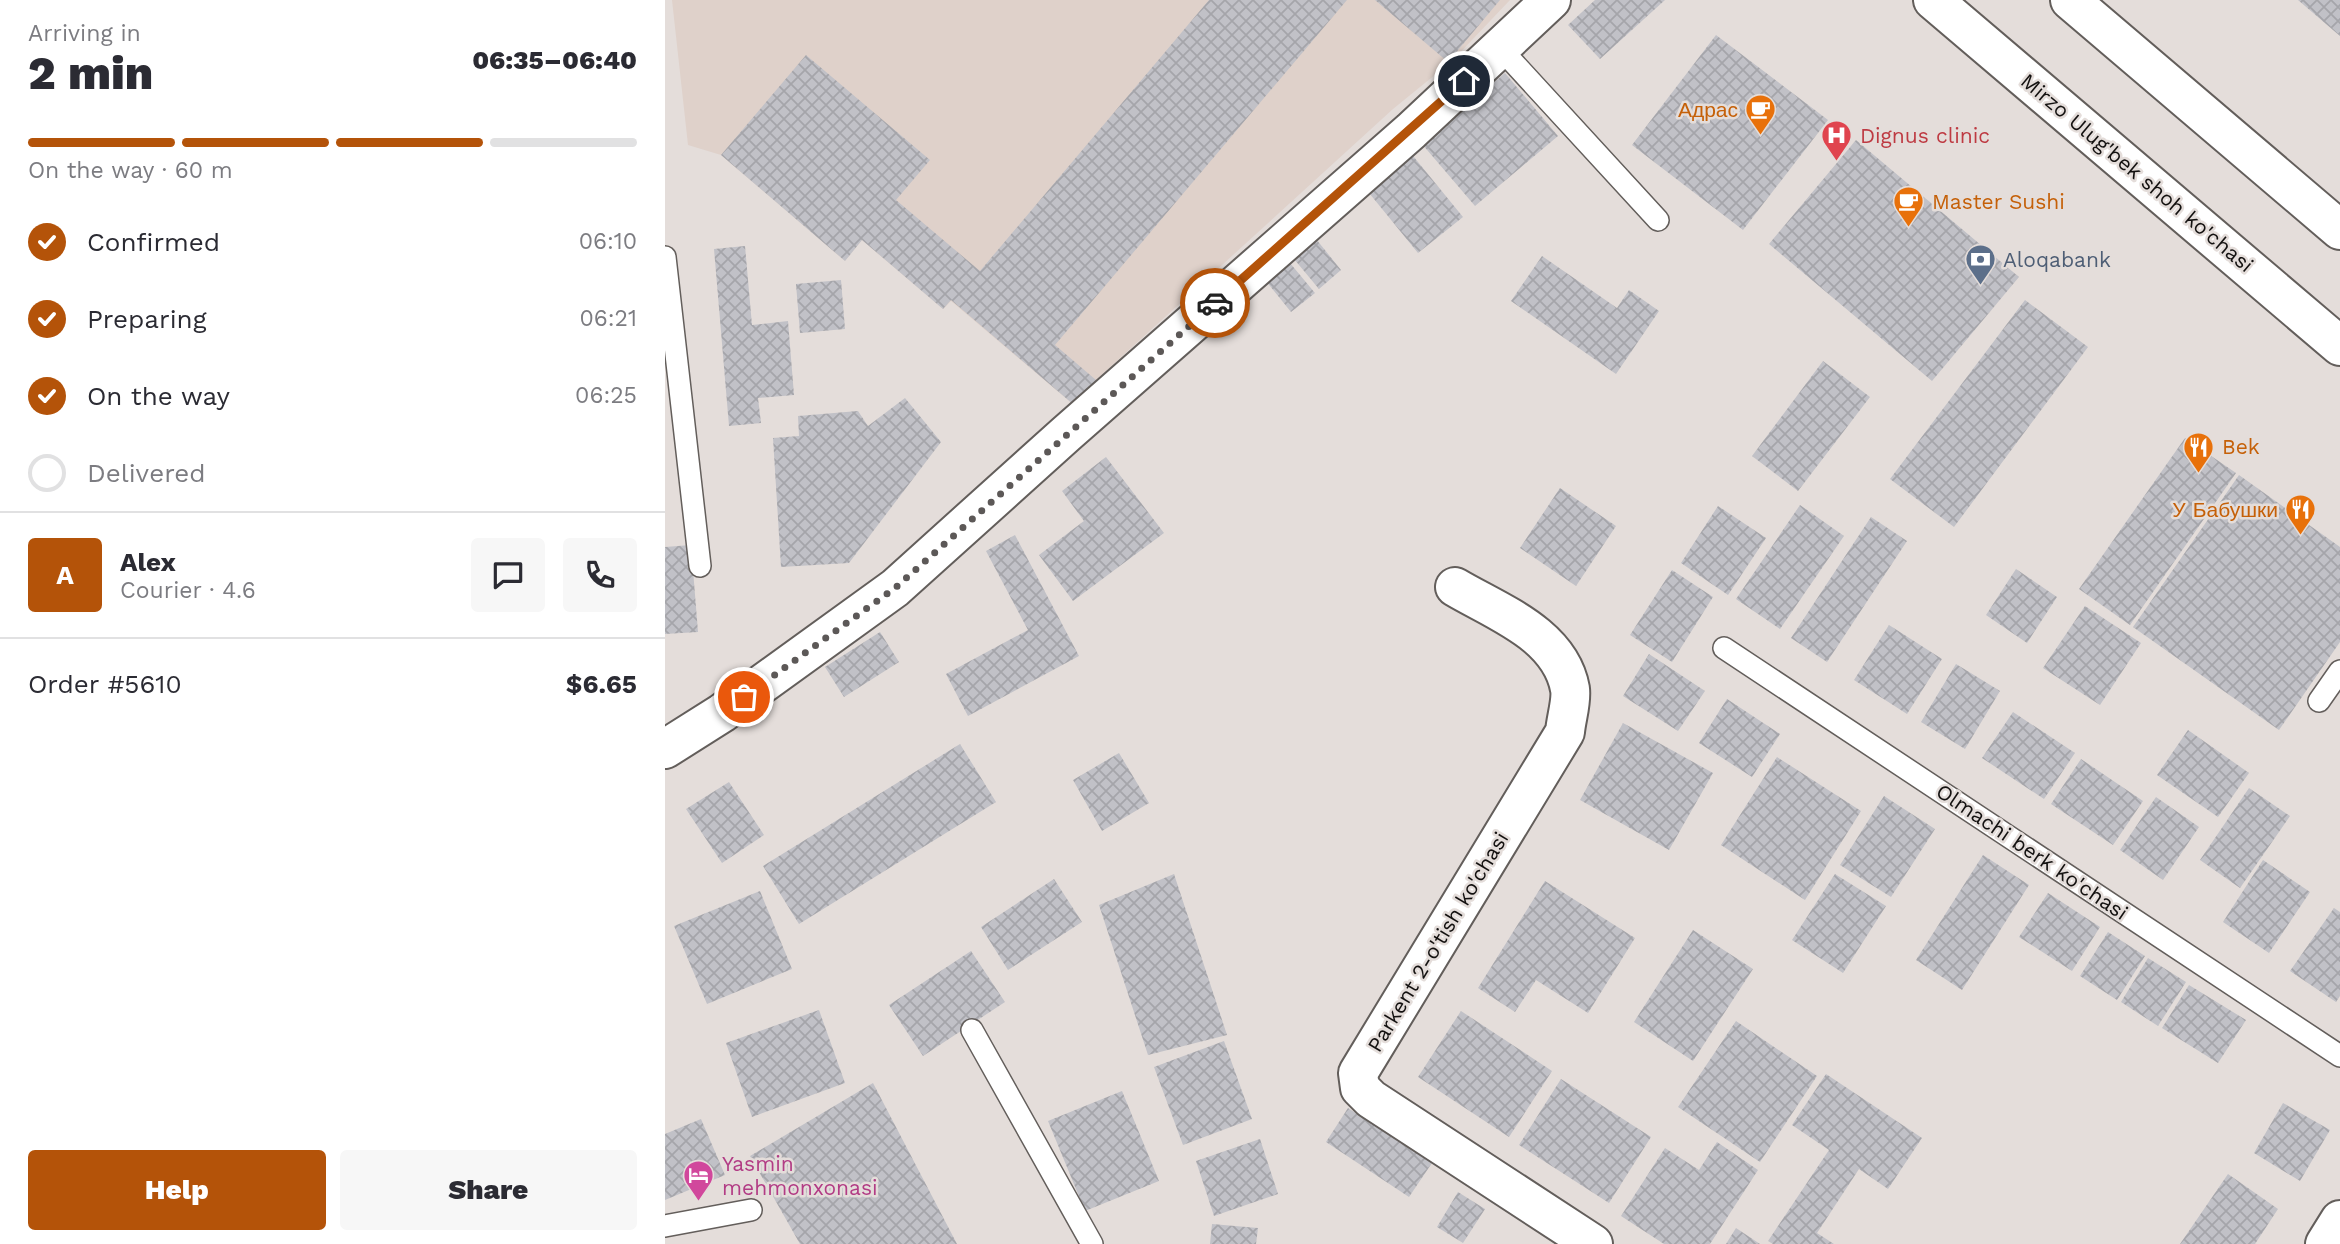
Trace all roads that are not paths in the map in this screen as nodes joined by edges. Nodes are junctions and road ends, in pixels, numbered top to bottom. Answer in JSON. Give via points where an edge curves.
{"nodes":[{"id":1,"x":1551,"y":0,"type":"edge"},
{"id":2,"x":1933,"y":0,"type":"edge"},
{"id":3,"x":2070,"y":0,"type":"edge"},
{"id":4,"x":1500,"y":48,"type":"junction"},
{"id":5,"x":1658,"y":220,"type":"dead end"},
{"id":6,"x":2340,"y":230,"type":"edge"},
{"id":7,"x":665,"y":257,"type":"edge"},
{"id":8,"x":2340,"y":346,"type":"edge"},
{"id":9,"x":700,"y":566,"type":"dead end"},
{"id":10,"x":1455,"y":587,"type":"dead end"},
{"id":11,"x":1724,"y":648,"type":"dead end"},
{"id":12,"x":2340,"y":671,"type":"edge"},
{"id":13,"x":2319,"y":701,"type":"dead end"},
{"id":14,"x":665,"y":749,"type":"edge"},
{"id":15,"x":972,"y":1030,"type":"dead end"},
{"id":16,"x":2340,"y":1056,"type":"edge"},
{"id":17,"x":751,"y":1210,"type":"dead end"},
{"id":18,"x":2340,"y":1220,"type":"edge"},
{"id":19,"x":665,"y":1226,"type":"edge"},
{"id":20,"x":1093,"y":1244,"type":"edge"},
{"id":21,"x":1593,"y":1244,"type":"edge"},
{"id":22,"x":2325,"y":1244,"type":"edge"}],
"edges":[{"from":1,"to":4,"type":"street"},
{"from":2,"to":8,"type":"street","name":"Mirzo Ulug'bek shoh ko'chasi"},
{"from":3,"to":6,"type":"street"},
{"from":4,"to":5,"type":"lane"},
{"from":4,"to":14,"type":"street","via":[[895,588],[723,713]]},
{"from":7,"to":9,"type":"lane"},
{"from":10,"to":21,"type":"street","name":"Parkent 2-o'tish ko'chasi","via":[[1534,633],[1557,654],[1570,690],[1565,732],[1358,1073],[1360,1088]]},
{"from":11,"to":16,"type":"lane","name":"Olmachi berk ko'chasi"},
{"from":12,"to":13,"type":"lane"},
{"from":15,"to":20,"type":"lane"},
{"from":17,"to":19,"type":"lane"},
{"from":18,"to":22,"type":"street"}]}
